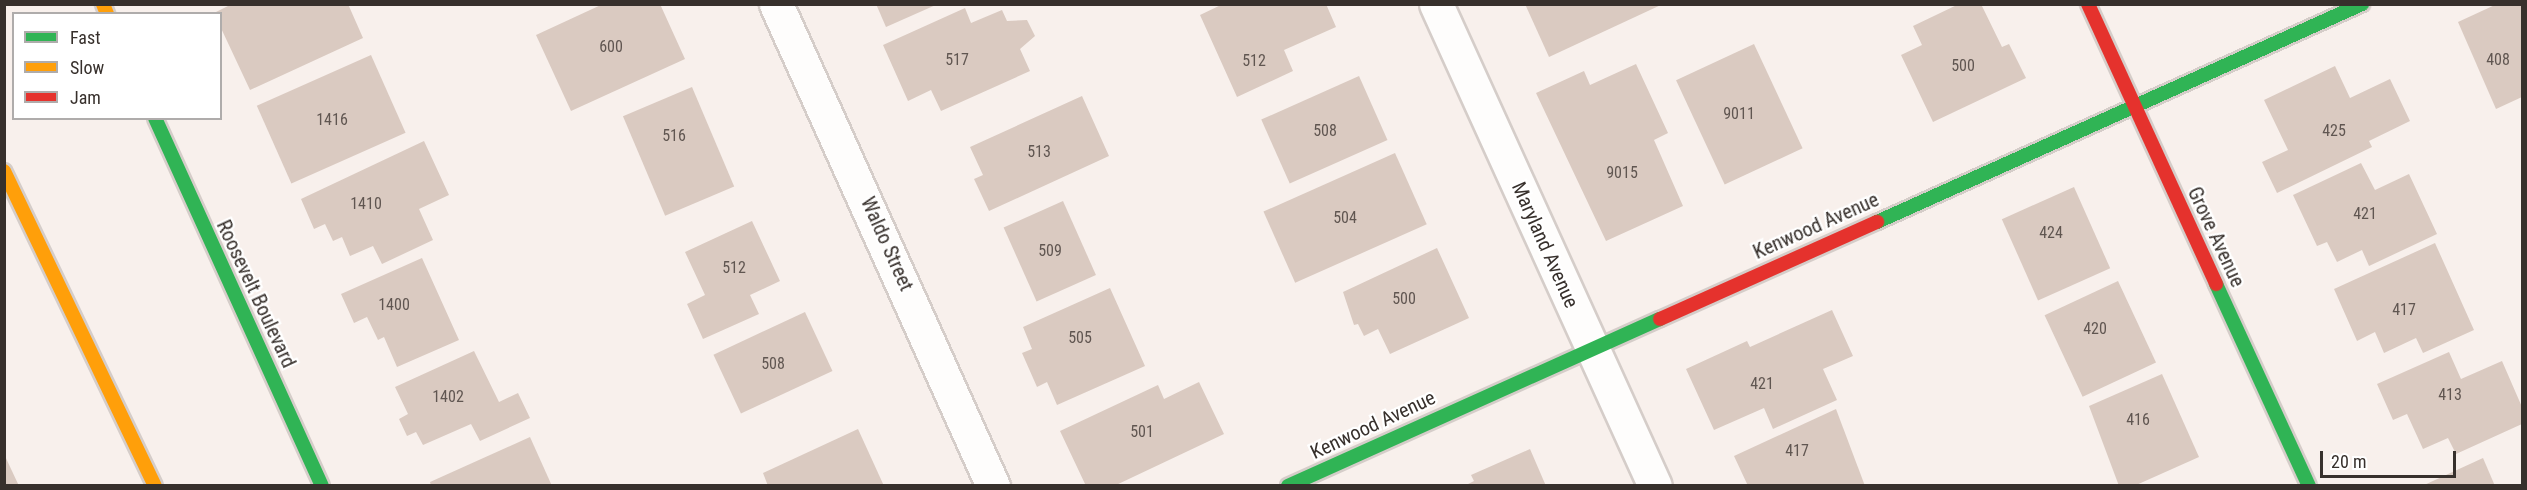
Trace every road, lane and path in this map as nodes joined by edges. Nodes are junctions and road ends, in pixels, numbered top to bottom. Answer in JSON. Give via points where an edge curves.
{"nodes":[{"id":1,"x":776,"y":4,"type":"edge"},
{"id":2,"x":1436,"y":4,"type":"edge"},
{"id":3,"x":2088,"y":4,"type":"edge"},
{"id":4,"x":2362,"y":4,"type":"edge"},
{"id":5,"x":2134,"y":106,"type":"junction"},
{"id":6,"x":156,"y":120,"type":"edge"},
{"id":7,"x":4,"y":171,"type":"edge"},
{"id":8,"x":1591,"y":347,"type":"junction"},
{"id":9,"x":155,"y":486,"type":"edge"},
{"id":10,"x":322,"y":486,"type":"edge"},
{"id":11,"x":993,"y":486,"type":"edge"},
{"id":12,"x":1288,"y":486,"type":"edge"},
{"id":13,"x":1655,"y":486,"type":"edge"},
{"id":14,"x":2309,"y":486,"type":"edge"}],
"edges":[{"from":1,"to":11,"type":"street","name":"Waldo Street"},
{"from":2,"to":8,"type":"street","name":"Maryland Avenue"},
{"from":3,"to":5,"type":"street","name":"Grove Avenue"},
{"from":4,"to":5,"type":"street","name":"Kenwood Avenue"},
{"from":5,"to":8,"type":"street","name":"Kenwood Avenue"},
{"from":5,"to":14,"type":"street","name":"Grove Avenue"},
{"from":6,"to":10,"type":"street","name":"Roosevelt Boulevard"},
{"from":7,"to":9,"type":"street"},
{"from":8,"to":12,"type":"street","name":"Kenwood Avenue"},
{"from":8,"to":13,"type":"street","name":"Maryland Avenue"}]}
